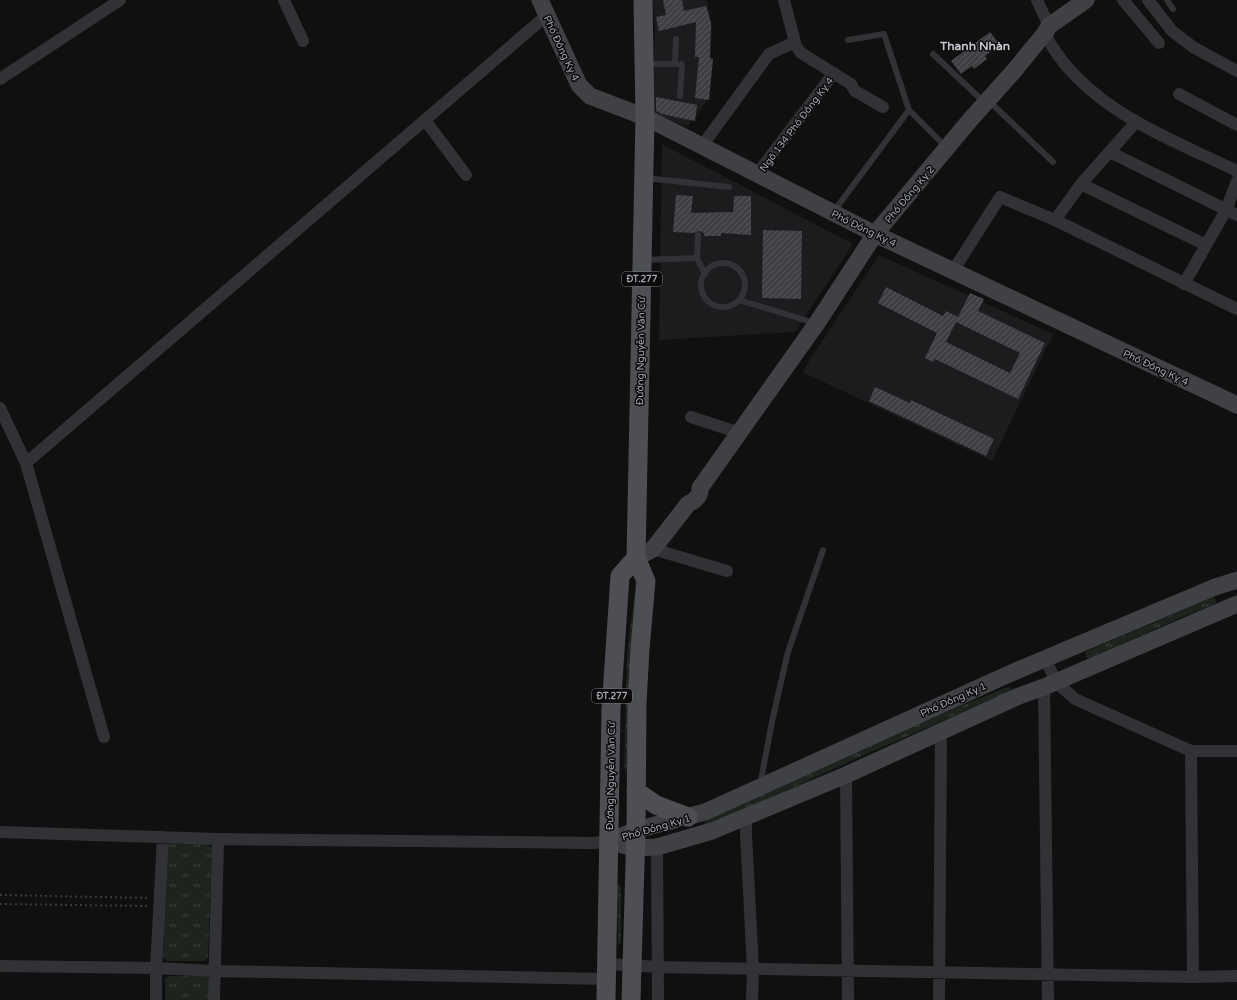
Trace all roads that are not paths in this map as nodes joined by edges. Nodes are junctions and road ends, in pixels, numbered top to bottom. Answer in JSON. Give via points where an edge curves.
{"nodes":[{"id":1,"x":120,"y":0,"type":"edge"},
{"id":2,"x":284,"y":0,"type":"edge"},
{"id":3,"x":540,"y":0,"type":"edge"},
{"id":4,"x":643,"y":0,"type":"edge"},
{"id":5,"x":784,"y":0,"type":"edge"},
{"id":6,"x":1036,"y":0,"type":"edge"},
{"id":7,"x":1086,"y":0,"type":"edge"},
{"id":8,"x":1122,"y":0,"type":"edge"},
{"id":9,"x":1148,"y":0,"type":"edge"},
{"id":10,"x":1167,"y":0,"type":"edge"},
{"id":11,"x":1173,"y":9,"type":"dead end"},
{"id":12,"x":547,"y":15,"type":"junction"},
{"id":13,"x":1047,"y":29,"type":"junction"},
{"id":14,"x":676,"y":39,"type":"dead end"},
{"id":15,"x":848,"y":40,"type":"dead end"},
{"id":16,"x":303,"y":41,"type":"dead end"},
{"id":17,"x":795,"y":42,"type":"junction"},
{"id":18,"x":1159,"y":43,"type":"dead end"},
{"id":19,"x":933,"y":54,"type":"dead end"},
{"id":20,"x":644,"y":64,"type":"junction"},
{"id":21,"x":675,"y":64,"type":"junction"},
{"id":22,"x":1237,"y":71,"type":"edge"},
{"id":23,"x":834,"y":73,"type":"junction"},
{"id":24,"x":0,"y":79,"type":"edge"},
{"id":25,"x":1179,"y":94,"type":"dead end"},
{"id":26,"x":680,"y":96,"type":"dead end"},
{"id":27,"x":987,"y":102,"type":"junction"},
{"id":28,"x":883,"y":107,"type":"dead end"},
{"id":29,"x":909,"y":110,"type":"junction"},
{"id":30,"x":645,"y":117,"type":"junction"},
{"id":31,"x":425,"y":120,"type":"junction"},
{"id":32,"x":1136,"y":122,"type":"junction"},
{"id":33,"x":1237,"y":125,"type":"edge"},
{"id":34,"x":702,"y":146,"type":"junction"},
{"id":35,"x":947,"y":148,"type":"junction"},
{"id":36,"x":1110,"y":152,"type":"junction"},
{"id":37,"x":1053,"y":162,"type":"dead end"},
{"id":38,"x":1237,"y":171,"type":"edge"},
{"id":39,"x":757,"y":174,"type":"junction"},
{"id":40,"x":466,"y":175,"type":"dead end"},
{"id":41,"x":644,"y":178,"type":"junction"},
{"id":42,"x":1237,"y":181,"type":"edge"},
{"id":43,"x":1080,"y":184,"type":"junction"},
{"id":44,"x":729,"y":187,"type":"dead end"},
{"id":45,"x":833,"y":212,"type":"junction"},
{"id":46,"x":1232,"y":212,"type":"edge"},
{"id":47,"x":1055,"y":220,"type":"junction"},
{"id":48,"x":875,"y":234,"type":"junction"},
{"id":49,"x":698,"y":235,"type":"dead end"},
{"id":50,"x":1206,"y":245,"type":"junction"},
{"id":51,"x":696,"y":258,"type":"junction"},
{"id":52,"x":642,"y":260,"type":"junction"},
{"id":53,"x":953,"y":271,"type":"junction"},
{"id":54,"x":705,"y":274,"type":"junction"},
{"id":55,"x":1184,"y":284,"type":"junction"},
{"id":56,"x":739,"y":300,"type":"junction"},
{"id":57,"x":1237,"y":309,"type":"edge"},
{"id":58,"x":817,"y":323,"type":"junction"},
{"id":59,"x":1237,"y":405,"type":"edge"},
{"id":60,"x":0,"y":408,"type":"edge"},
{"id":61,"x":691,"y":417,"type":"dead end"},
{"id":62,"x":740,"y":433,"type":"junction"},
{"id":63,"x":26,"y":463,"type":"junction"},
{"id":64,"x":653,"y":549,"type":"junction"},
{"id":65,"x":823,"y":550,"type":"dead end"},
{"id":66,"x":636,"y":558,"type":"junction"},
{"id":67,"x":727,"y":571,"type":"dead end"},
{"id":68,"x":1237,"y":580,"type":"edge"},
{"id":69,"x":1237,"y":604,"type":"edge"},
{"id":70,"x":1045,"y":658,"type":"junction"},
{"id":71,"x":1050,"y":684,"type":"junction"},
{"id":72,"x":941,"y":731,"type":"junction"},
{"id":73,"x":104,"y":737,"type":"dead end"},
{"id":74,"x":1191,"y":751,"type":"junction"},
{"id":75,"x":1237,"y":751,"type":"edge"},
{"id":76,"x":846,"y":775,"type":"junction"},
{"id":77,"x":759,"y":786,"type":"junction"},
{"id":78,"x":636,"y":791,"type":"junction"},
{"id":79,"x":688,"y":817,"type":"junction"},
{"id":80,"x":746,"y":817,"type":"junction"},
{"id":81,"x":0,"y":832,"type":"edge"},
{"id":82,"x":163,"y":837,"type":"junction"},
{"id":83,"x":218,"y":839,"type":"junction"},
{"id":84,"x":636,"y":839,"type":"junction"},
{"id":85,"x":609,"y":841,"type":"junction"},
{"id":86,"x":657,"y":847,"type":"junction"},
{"id":87,"x":632,"y":965,"type":"junction"},
{"id":88,"x":0,"y":966,"type":"edge"},
{"id":89,"x":659,"y":967,"type":"junction"},
{"id":90,"x":156,"y":968,"type":"junction"},
{"id":91,"x":753,"y":968,"type":"junction"},
{"id":92,"x":849,"y":970,"type":"junction"},
{"id":93,"x":214,"y":971,"type":"junction"},
{"id":94,"x":606,"y":971,"type":"junction"},
{"id":95,"x":940,"y":972,"type":"junction"},
{"id":96,"x":1049,"y":974,"type":"junction"},
{"id":97,"x":1237,"y":976,"type":"edge"},
{"id":98,"x":1193,"y":977,"type":"junction"},
{"id":99,"x":156,"y":1000,"type":"edge"},
{"id":100,"x":214,"y":1000,"type":"edge"},
{"id":101,"x":606,"y":1000,"type":"edge"},
{"id":102,"x":631,"y":1000,"type":"edge"},
{"id":103,"x":658,"y":1000,"type":"edge"},
{"id":104,"x":752,"y":1000,"type":"edge"},
{"id":105,"x":848,"y":1000,"type":"edge"},
{"id":106,"x":939,"y":1000,"type":"edge"},
{"id":107,"x":1048,"y":1000,"type":"edge"}],
"edges":[{"from":1,"to":24,"type":"street"},
{"from":2,"to":16,"type":"street"},
{"from":3,"to":12,"type":"street","name":"Phố Đồng Kỵ 4"},
{"from":4,"to":20,"type":"main road","name":"Đường Nguyễn Văn Cừ","number":"ĐT.277"},
{"from":5,"to":17,"type":"street"},
{"from":6,"to":13,"type":"street"},
{"from":7,"to":13,"type":"street","name":"Phố Đồng Kỵ 2"},
{"from":8,"to":18,"type":"street"},
{"from":9,"to":22,"type":"street","via":[[1172,31],[1193,47]]},
{"from":10,"to":11,"type":"lane"},
{"from":12,"to":30,"type":"street","name":"Phố Đồng Kỵ 4","via":[[579,85],[590,96]]},
{"from":12,"to":31,"type":"street"},
{"from":13,"to":27,"type":"street","name":"Phố Đồng Kỵ 2"},
{"from":13,"to":32,"type":"street","via":[[1050,46],[1075,76],[1104,101]]},
{"from":14,"to":21,"type":"lane"},
{"from":15,"to":29,"type":"lane","via":[[884,34]]},
{"from":17,"to":23,"type":"street","via":[[801,52]]},
{"from":17,"to":34,"type":"street","via":[[769,54]]},
{"from":19,"to":27,"type":"lane"},
{"from":20,"to":21,"type":"lane"},
{"from":20,"to":30,"type":"main road","name":"Đường Nguyễn Văn Cừ","number":"ĐT.277"},
{"from":21,"to":26,"type":"lane","via":[[682,64]]},
{"from":23,"to":28,"type":"street","via":[[850,84],[855,91]]},
{"from":23,"to":39,"type":"street","name":"Ngõ 134 Phố Đồng Kỵ 4"},
{"from":25,"to":33,"type":"street"},
{"from":27,"to":35,"type":"street","name":"Phố Đồng Kỵ 2"},
{"from":27,"to":37,"type":"lane"},
{"from":29,"to":35,"type":"lane"},
{"from":29,"to":45,"type":"lane"},
{"from":30,"to":34,"type":"street","name":"Phố Đồng Kỵ 4"},
{"from":30,"to":41,"type":"main road","name":"Đường Nguyễn Văn Cừ","number":"ĐT.277"},
{"from":31,"to":40,"type":"street"},
{"from":31,"to":63,"type":"street"},
{"from":32,"to":36,"type":"street"},
{"from":32,"to":38,"type":"street"},
{"from":34,"to":39,"type":"street","name":"Phố Đồng Kỵ 4"},
{"from":35,"to":48,"type":"street","name":"Phố Đồng Kỵ 2"},
{"from":36,"to":43,"type":"street"},
{"from":36,"to":46,"type":"street"},
{"from":39,"to":45,"type":"street","name":"Phố Đồng Kỵ 4"},
{"from":41,"to":44,"type":"lane"},
{"from":41,"to":52,"type":"main road","name":"Đường Nguyễn Văn Cừ","number":"ĐT.277"},
{"from":42,"to":46,"type":"street"},
{"from":43,"to":47,"type":"street"},
{"from":43,"to":50,"type":"street"},
{"from":45,"to":48,"type":"street","name":"Phố Đồng Kỵ 4"},
{"from":46,"to":50,"type":"street"},
{"from":47,"to":53,"type":"street","via":[[1000,197]]},
{"from":47,"to":55,"type":"street"},
{"from":48,"to":53,"type":"street","name":"Phố Đồng Kỵ 4"},
{"from":48,"to":58,"type":"street","name":"Phố Đồng Kỵ 2"},
{"from":49,"to":51,"type":"lane"},
{"from":50,"to":55,"type":"street"},
{"from":51,"to":52,"type":"lane"},
{"from":51,"to":54,"type":"lane"},
{"from":52,"to":66,"type":"main road","name":"Đường Nguyễn Văn Cừ","number":"ĐT.277"},
{"from":53,"to":59,"type":"street","name":"Phố Đồng Kỵ 4"},
{"from":54,"to":56,"type":"lane","via":[[702,280],[703,294],[713,305],[727,306]]},
{"from":54,"to":56,"type":"lane","via":[[716,265],[730,265],[736,268],[741,273],[745,287]]},
{"from":55,"to":57,"type":"street"},
{"from":56,"to":58,"type":"lane"},
{"from":58,"to":62,"type":"street","name":"Phố Đồng Kỵ 2"},
{"from":60,"to":63,"type":"street"},
{"from":61,"to":62,"type":"street"},
{"from":62,"to":64,"type":"street","name":"Phố Đồng Kỵ 2","via":[[700,488],[691,493],[688,504]]},
{"from":63,"to":73,"type":"street"},
{"from":64,"to":66,"type":"street","name":"Phố Đồng Kỵ 2"},
{"from":64,"to":67,"type":"street"},
{"from":65,"to":77,"type":"lane","via":[[788,652]]},
{"from":66,"to":78,"type":"main road","name":"Đường Nguyễn Văn Cừ","number":"ĐT.277","via":[[646,581],[637,703]]},
{"from":66,"to":85,"type":"main road","name":"Đường Nguyễn Văn Cừ","number":"ĐT.277","via":[[620,576],[611,710]]},
{"from":68,"to":70,"type":"street","name":"Phố Đồng Kỵ 1"},
{"from":69,"to":71,"type":"street","name":"Phố Đồng Kỵ 1"},
{"from":70,"to":71,"type":"street"},
{"from":70,"to":77,"type":"street","name":"Phố Đồng Kỵ 1"},
{"from":71,"to":72,"type":"street","name":"Phố Đồng Kỵ 1"},
{"from":71,"to":74,"type":"street","via":[[1075,699]]},
{"from":71,"to":96,"type":"street"},
{"from":72,"to":76,"type":"street","name":"Phố Đồng Kỵ 1"},
{"from":72,"to":95,"type":"street"},
{"from":74,"to":75,"type":"street"},
{"from":74,"to":98,"type":"street"},
{"from":76,"to":80,"type":"street","name":"Phố Đồng Kỵ 1"},
{"from":76,"to":92,"type":"street"},
{"from":77,"to":79,"type":"street","name":"Phố Đồng Kỵ 1","via":[[705,812]]},
{"from":78,"to":79,"type":"main road","via":[[656,805]]},
{"from":78,"to":84,"type":"main road","name":"Đường Nguyễn Văn Cừ","number":"ĐT.277"},
{"from":79,"to":84,"type":"street","name":"Phố Đồng Kỵ 1"},
{"from":80,"to":86,"type":"street","name":"Phố Đồng Kỵ 1","via":[[703,834]]},
{"from":80,"to":91,"type":"street"},
{"from":81,"to":82,"type":"street"},
{"from":82,"to":83,"type":"street"},
{"from":82,"to":90,"type":"street"},
{"from":83,"to":85,"type":"street","via":[[593,843]]},
{"from":83,"to":93,"type":"street"},
{"from":84,"to":85,"type":"street","name":"Phố Đồng Kỵ 1"},
{"from":84,"to":86,"type":"street","name":"Phố Đồng Kỵ 1"},
{"from":84,"to":87,"type":"main road","name":"Đường Nguyễn Văn Cừ","number":"ĐT.277"},
{"from":85,"to":94,"type":"main road","name":"Đường Nguyễn Văn Cừ","number":"ĐT.277"},
{"from":86,"to":89,"type":"street"},
{"from":87,"to":89,"type":"street"},
{"from":87,"to":94,"type":"street"},
{"from":87,"to":102,"type":"main road","name":"Đường Nguyễn Văn Cừ","number":"ĐT.277"},
{"from":88,"to":90,"type":"street"},
{"from":89,"to":91,"type":"street"},
{"from":89,"to":103,"type":"street"},
{"from":90,"to":93,"type":"street"},
{"from":90,"to":99,"type":"street"},
{"from":91,"to":92,"type":"street"},
{"from":91,"to":104,"type":"street"},
{"from":92,"to":95,"type":"street"},
{"from":92,"to":105,"type":"street"},
{"from":93,"to":94,"type":"street"},
{"from":93,"to":100,"type":"street"},
{"from":94,"to":101,"type":"main road","name":"Đường Nguyễn Văn Cừ","number":"ĐT.277"},
{"from":95,"to":96,"type":"street"},
{"from":95,"to":106,"type":"street"},
{"from":96,"to":98,"type":"street"},
{"from":96,"to":107,"type":"street"},
{"from":97,"to":98,"type":"street"}]}
